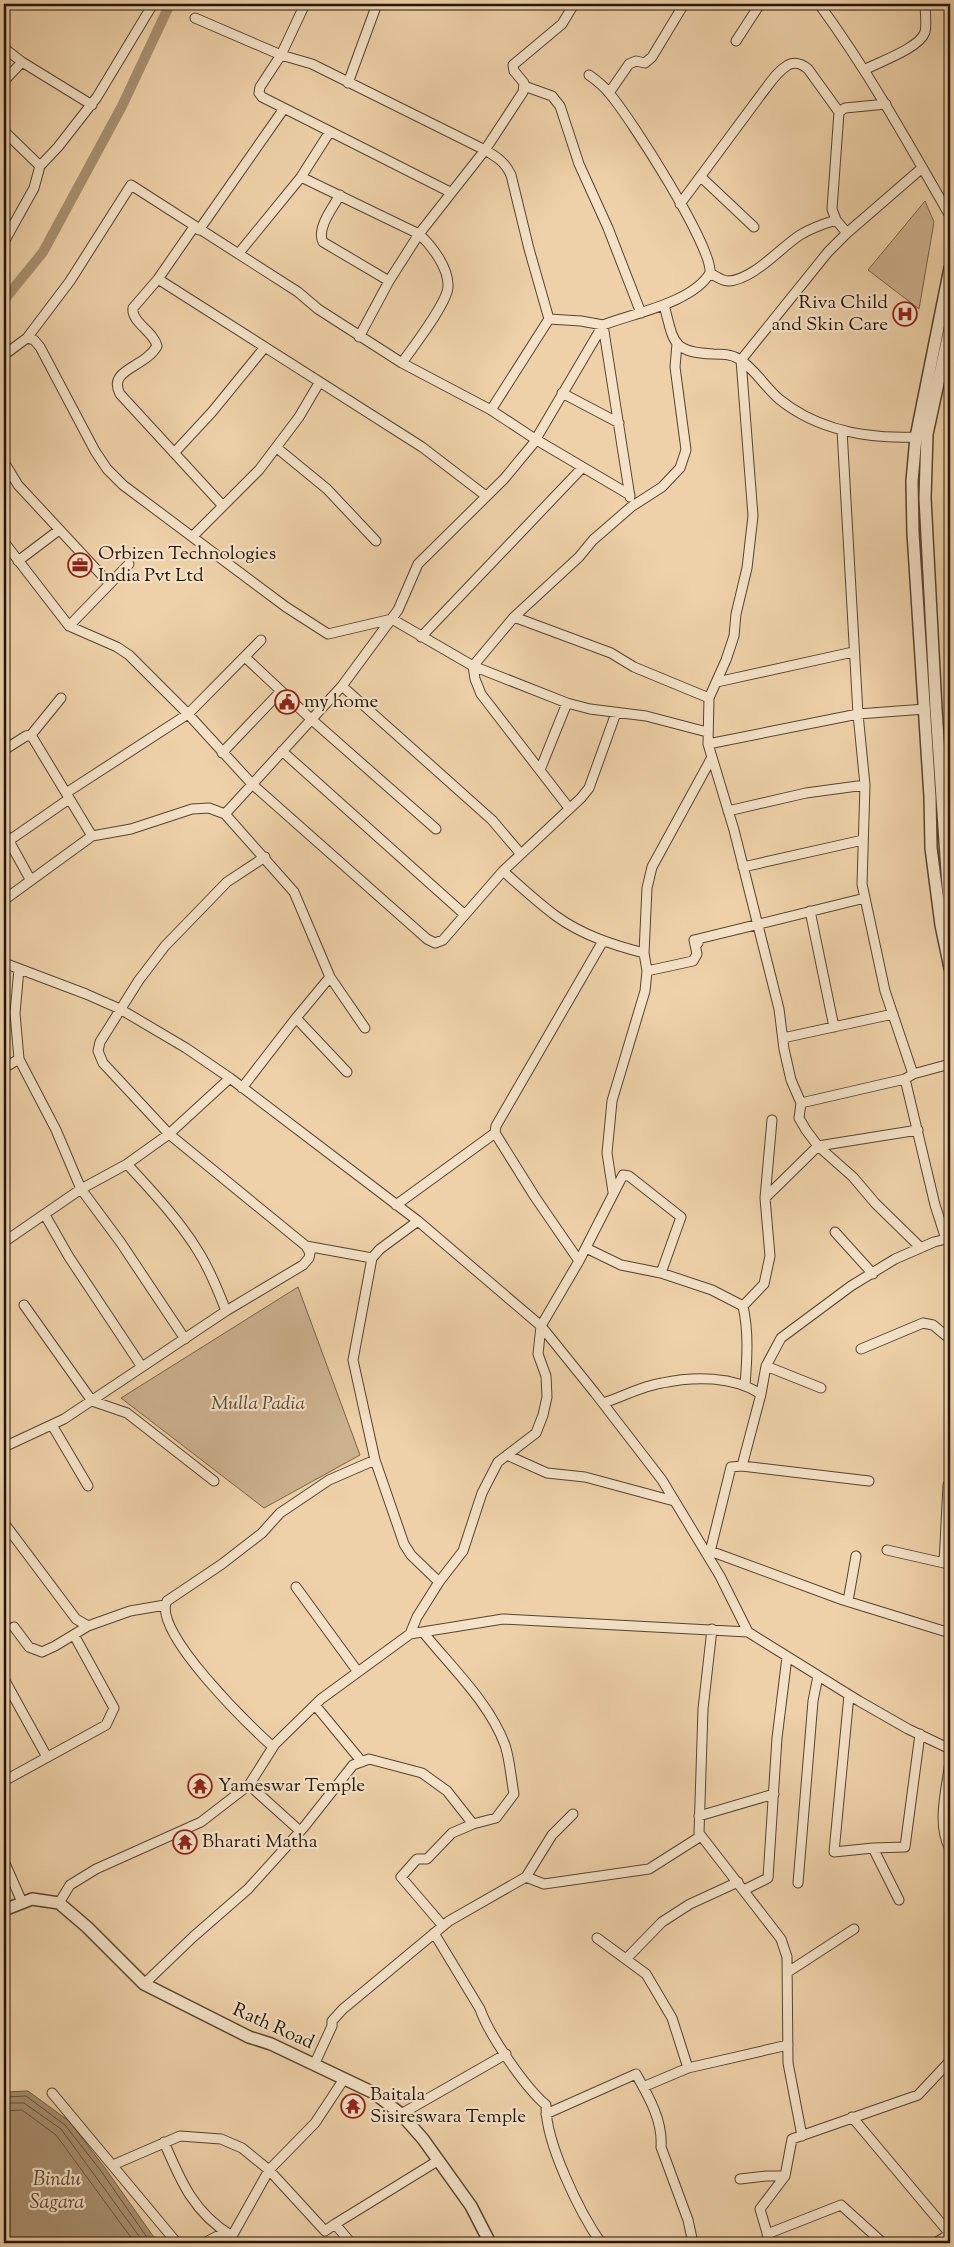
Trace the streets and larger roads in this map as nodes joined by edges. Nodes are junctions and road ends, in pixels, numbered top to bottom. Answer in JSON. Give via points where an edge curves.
{"nodes":[{"id":1,"x":153,"y":4,"type":"edge"},
{"id":2,"x":305,"y":4,"type":"edge"},
{"id":3,"x":377,"y":4,"type":"edge"},
{"id":4,"x":574,"y":4,"type":"edge"},
{"id":5,"x":684,"y":4,"type":"edge"},
{"id":6,"x":760,"y":4,"type":"edge"},
{"id":7,"x":819,"y":4,"type":"edge"},
{"id":8,"x":924,"y":4,"type":"edge"},
{"id":9,"x":195,"y":18,"type":"dead end"},
{"id":10,"x":736,"y":41,"type":"dead end"},
{"id":11,"x":4,"y":48,"type":"edge"},
{"id":12,"x":281,"y":55,"type":"junction"},
{"id":13,"x":22,"y":62,"type":"junction"},
{"id":14,"x":864,"y":70,"type":"junction"},
{"id":15,"x":589,"y":75,"type":"dead end"},
{"id":16,"x":4,"y":81,"type":"edge"},
{"id":17,"x":348,"y":83,"type":"junction"},
{"id":18,"x":524,"y":86,"type":"junction"},
{"id":19,"x":609,"y":92,"type":"junction"},
{"id":20,"x":886,"y":104,"type":"junction"},
{"id":21,"x":92,"y":105,"type":"junction"},
{"id":22,"x":283,"y":110,"type":"junction"},
{"id":23,"x":839,"y":112,"type":"junction"},
{"id":24,"x":4,"y":132,"type":"edge"},
{"id":25,"x":329,"y":133,"type":"junction"},
{"id":26,"x":485,"y":150,"type":"junction"},
{"id":27,"x":40,"y":166,"type":"junction"},
{"id":28,"x":922,"y":168,"type":"junction"},
{"id":29,"x":700,"y":177,"type":"junction"},
{"id":30,"x":301,"y":178,"type":"junction"},
{"id":31,"x":450,"y":192,"type":"junction"},
{"id":32,"x":340,"y":195,"type":"junction"},
{"id":33,"x":680,"y":204,"type":"junction"},
{"id":34,"x":950,"y":216,"type":"edge"},
{"id":35,"x":836,"y":220,"type":"junction"},
{"id":36,"x":754,"y":227,"type":"dead end"},
{"id":37,"x":197,"y":229,"type":"junction"},
{"id":38,"x":847,"y":233,"type":"junction"},
{"id":39,"x":419,"y":234,"type":"junction"},
{"id":40,"x":4,"y":242,"type":"edge"},
{"id":41,"x":239,"y":253,"type":"junction"},
{"id":42,"x":950,"y":268,"type":"edge"},
{"id":43,"x":710,"y":274,"type":"junction"},
{"id":44,"x":158,"y":279,"type":"junction"},
{"id":45,"x":389,"y":281,"type":"junction"},
{"id":46,"x":664,"y":305,"type":"junction"},
{"id":47,"x":641,"y":313,"type":"junction"},
{"id":48,"x":549,"y":319,"type":"junction"},
{"id":49,"x":603,"y":325,"type":"junction"},
{"id":50,"x":950,"y":328,"type":"edge"},
{"id":51,"x":359,"y":337,"type":"junction"},
{"id":52,"x":27,"y":338,"type":"junction"},
{"id":53,"x":677,"y":344,"type":"junction"},
{"id":54,"x":264,"y":347,"type":"junction"},
{"id":55,"x":4,"y":355,"type":"edge"},
{"id":56,"x":741,"y":360,"type":"junction"},
{"id":57,"x":402,"y":363,"type":"junction"},
{"id":58,"x":319,"y":383,"type":"junction"},
{"id":59,"x":562,"y":393,"type":"junction"},
{"id":60,"x":491,"y":410,"type":"junction"},
{"id":61,"x":619,"y":422,"type":"junction"},
{"id":62,"x":842,"y":430,"type":"junction"},
{"id":63,"x":916,"y":437,"type":"junction"},
{"id":64,"x":535,"y":439,"type":"junction"},
{"id":65,"x":276,"y":448,"type":"junction"},
{"id":66,"x":174,"y":453,"type":"junction"},
{"id":67,"x":4,"y":462,"type":"edge"},
{"id":68,"x":582,"y":468,"type":"junction"},
{"id":69,"x":630,"y":495,"type":"junction"},
{"id":70,"x":486,"y":496,"type":"junction"},
{"id":71,"x":223,"y":506,"type":"junction"},
{"id":72,"x":632,"y":507,"type":"junction"},
{"id":73,"x":59,"y":530,"type":"junction"},
{"id":74,"x":193,"y":536,"type":"junction"},
{"id":75,"x":376,"y":541,"type":"dead end"},
{"id":76,"x":4,"y":542,"type":"edge"},
{"id":77,"x":18,"y":561,"type":"junction"},
{"id":78,"x":129,"y":564,"type":"dead end"},
{"id":79,"x":110,"y":584,"type":"junction"},
{"id":80,"x":514,"y":617,"type":"junction"},
{"id":81,"x":392,"y":619,"type":"junction"},
{"id":82,"x":69,"y":626,"type":"junction"},
{"id":83,"x":421,"y":637,"type":"junction"},
{"id":84,"x":261,"y":640,"type":"dead end"},
{"id":85,"x":853,"y":652,"type":"junction"},
{"id":86,"x":245,"y":656,"type":"junction"},
{"id":87,"x":474,"y":666,"type":"junction"},
{"id":88,"x":717,"y":682,"type":"junction"},
{"id":89,"x":342,"y":686,"type":"junction"},
{"id":90,"x":281,"y":691,"type":"junction"},
{"id":91,"x":61,"y":698,"type":"dead end"},
{"id":92,"x":709,"y":698,"type":"junction"},
{"id":93,"x":567,"y":703,"type":"junction"},
{"id":94,"x":924,"y":709,"type":"junction"},
{"id":95,"x":616,"y":713,"type":"junction"},
{"id":96,"x":188,"y":714,"type":"junction"},
{"id":97,"x":858,"y":714,"type":"junction"},
{"id":98,"x":311,"y":719,"type":"junction"},
{"id":99,"x":707,"y":732,"type":"junction"},
{"id":100,"x":31,"y":736,"type":"junction"},
{"id":101,"x":708,"y":744,"type":"junction"},
{"id":102,"x":4,"y":750,"type":"edge"},
{"id":103,"x":282,"y":751,"type":"junction"},
{"id":104,"x":222,"y":753,"type":"junction"},
{"id":105,"x":711,"y":759,"type":"junction"},
{"id":106,"x":540,"y":770,"type":"junction"},
{"id":107,"x":252,"y":784,"type":"junction"},
{"id":108,"x":865,"y":784,"type":"junction"},
{"id":109,"x":67,"y":796,"type":"junction"},
{"id":110,"x":569,"y":808,"type":"junction"},
{"id":111,"x":728,"y":810,"type":"junction"},
{"id":112,"x":225,"y":814,"type":"junction"},
{"id":113,"x":436,"y":829,"type":"dead end"},
{"id":114,"x":4,"y":832,"type":"edge"},
{"id":115,"x":92,"y":836,"type":"junction"},
{"id":116,"x":863,"y":840,"type":"junction"},
{"id":117,"x":6,"y":842,"type":"edge"},
{"id":118,"x":520,"y":853,"type":"junction"},
{"id":119,"x":265,"y":857,"type":"junction"},
{"id":120,"x":743,"y":867,"type":"junction"},
{"id":121,"x":503,"y":871,"type":"junction"},
{"id":122,"x":30,"y":879,"type":"junction"},
{"id":123,"x":865,"y":898,"type":"junction"},
{"id":124,"x":4,"y":900,"type":"edge"},
{"id":125,"x":810,"y":912,"type":"junction"},
{"id":126,"x":464,"y":914,"type":"junction"},
{"id":127,"x":950,"y":916,"type":"edge"},
{"id":128,"x":757,"y":925,"type":"junction"},
{"id":129,"x":603,"y":941,"type":"junction"},
{"id":130,"x":644,"y":953,"type":"junction"},
{"id":131,"x":9,"y":967,"type":"edge"},
{"id":132,"x":950,"y":968,"type":"edge"},
{"id":133,"x":647,"y":971,"type":"junction"},
{"id":134,"x":330,"y":977,"type":"junction"},
{"id":135,"x":120,"y":1009,"type":"junction"},
{"id":136,"x":893,"y":1014,"type":"junction"},
{"id":137,"x":296,"y":1018,"type":"junction"},
{"id":138,"x":834,"y":1027,"type":"junction"},
{"id":139,"x":365,"y":1028,"type":"dead end"},
{"id":140,"x":783,"y":1038,"type":"junction"},
{"id":141,"x":19,"y":1059,"type":"junction"},
{"id":142,"x":950,"y":1064,"type":"edge"},
{"id":143,"x":4,"y":1068,"type":"edge"},
{"id":144,"x":347,"y":1072,"type":"dead end"},
{"id":145,"x":909,"y":1077,"type":"junction"},
{"id":146,"x":230,"y":1078,"type":"junction"},
{"id":147,"x":242,"y":1088,"type":"junction"},
{"id":148,"x":800,"y":1103,"type":"junction"},
{"id":149,"x":772,"y":1120,"type":"dead end"},
{"id":150,"x":918,"y":1130,"type":"junction"},
{"id":151,"x":495,"y":1133,"type":"junction"},
{"id":152,"x":169,"y":1134,"type":"junction"},
{"id":153,"x":818,"y":1146,"type":"junction"},
{"id":154,"x":128,"y":1164,"type":"junction"},
{"id":155,"x":81,"y":1189,"type":"junction"},
{"id":156,"x":613,"y":1192,"type":"junction"},
{"id":157,"x":764,"y":1198,"type":"junction"},
{"id":158,"x":396,"y":1205,"type":"junction"},
{"id":159,"x":44,"y":1215,"type":"junction"},
{"id":160,"x":418,"y":1222,"type":"junction"},
{"id":161,"x":835,"y":1232,"type":"dead end"},
{"id":162,"x":948,"y":1238,"type":"edge"},
{"id":163,"x":4,"y":1242,"type":"edge"},
{"id":164,"x":306,"y":1246,"type":"junction"},
{"id":165,"x":586,"y":1248,"type":"junction"},
{"id":166,"x":920,"y":1248,"type":"junction"},
{"id":167,"x":372,"y":1258,"type":"junction"},
{"id":168,"x":579,"y":1261,"type":"junction"},
{"id":169,"x":661,"y":1273,"type":"junction"},
{"id":170,"x":872,"y":1274,"type":"junction"},
{"id":171,"x":24,"y":1305,"type":"dead end"},
{"id":172,"x":743,"y":1306,"type":"junction"},
{"id":173,"x":226,"y":1311,"type":"junction"},
{"id":174,"x":541,"y":1326,"type":"junction"},
{"id":175,"x":184,"y":1339,"type":"junction"},
{"id":176,"x":950,"y":1339,"type":"edge"},
{"id":177,"x":861,"y":1349,"type":"dead end"},
{"id":178,"x":766,"y":1366,"type":"junction"},
{"id":179,"x":142,"y":1367,"type":"junction"},
{"id":180,"x":745,"y":1386,"type":"junction"},
{"id":181,"x":822,"y":1388,"type":"dead end"},
{"id":182,"x":761,"y":1394,"type":"junction"},
{"id":183,"x":92,"y":1401,"type":"junction"},
{"id":184,"x":603,"y":1403,"type":"junction"},
{"id":185,"x":52,"y":1425,"type":"junction"},
{"id":186,"x":4,"y":1447,"type":"edge"},
{"id":187,"x":506,"y":1455,"type":"junction"},
{"id":188,"x":375,"y":1460,"type":"junction"},
{"id":189,"x":742,"y":1466,"type":"junction"},
{"id":190,"x":869,"y":1481,"type":"dead end"},
{"id":191,"x":214,"y":1482,"type":"dead end"},
{"id":192,"x":948,"y":1485,"type":"dead end"},
{"id":193,"x":88,"y":1486,"type":"dead end"},
{"id":194,"x":674,"y":1501,"type":"junction"},
{"id":195,"x":4,"y":1523,"type":"edge"},
{"id":196,"x":887,"y":1550,"type":"dead end"},
{"id":197,"x":710,"y":1554,"type":"junction"},
{"id":198,"x":856,"y":1556,"type":"dead end"},
{"id":199,"x":947,"y":1563,"type":"edge"},
{"id":200,"x":439,"y":1582,"type":"junction"},
{"id":201,"x":296,"y":1587,"type":"dead end"},
{"id":202,"x":848,"y":1602,"type":"junction"},
{"id":203,"x":165,"y":1605,"type":"junction"},
{"id":204,"x":14,"y":1626,"type":"dead end"},
{"id":205,"x":88,"y":1626,"type":"junction"},
{"id":206,"x":712,"y":1629,"type":"junction"},
{"id":207,"x":423,"y":1632,"type":"junction"},
{"id":208,"x":748,"y":1632,"type":"junction"},
{"id":209,"x":950,"y":1633,"type":"edge"},
{"id":210,"x":410,"y":1634,"type":"junction"},
{"id":211,"x":74,"y":1635,"type":"junction"},
{"id":212,"x":787,"y":1658,"type":"junction"},
{"id":213,"x":358,"y":1672,"type":"junction"},
{"id":214,"x":818,"y":1676,"type":"junction"},
{"id":215,"x":4,"y":1679,"type":"edge"},
{"id":216,"x":849,"y":1694,"type":"junction"},
{"id":217,"x":314,"y":1705,"type":"junction"},
{"id":218,"x":920,"y":1734,"type":"junction"},
{"id":219,"x":273,"y":1747,"type":"junction"},
{"id":220,"x":950,"y":1749,"type":"edge"},
{"id":221,"x":47,"y":1757,"type":"junction"},
{"id":222,"x":950,"y":1761,"type":"edge"},
{"id":223,"x":362,"y":1762,"type":"junction"},
{"id":224,"x":4,"y":1781,"type":"edge"},
{"id":225,"x":249,"y":1785,"type":"junction"},
{"id":226,"x":774,"y":1794,"type":"junction"},
{"id":227,"x":573,"y":1814,"type":"dead end"},
{"id":228,"x":699,"y":1816,"type":"junction"},
{"id":229,"x":473,"y":1824,"type":"junction"},
{"id":230,"x":300,"y":1832,"type":"junction"},
{"id":231,"x":701,"y":1836,"type":"junction"},
{"id":232,"x":873,"y":1848,"type":"junction"},
{"id":233,"x":950,"y":1849,"type":"edge"},
{"id":234,"x":4,"y":1861,"type":"edge"},
{"id":235,"x":526,"y":1877,"type":"junction"},
{"id":236,"x":738,"y":1882,"type":"junction"},
{"id":237,"x":798,"y":1883,"type":"dead end"},
{"id":238,"x":744,"y":1890,"type":"junction"},
{"id":239,"x":899,"y":1900,"type":"dead end"},
{"id":240,"x":22,"y":1902,"type":"junction"},
{"id":241,"x":59,"y":1902,"type":"junction"},
{"id":242,"x":4,"y":1910,"type":"edge"},
{"id":243,"x":443,"y":1926,"type":"junction"},
{"id":244,"x":854,"y":1929,"type":"dead end"},
{"id":245,"x":434,"y":1933,"type":"junction"},
{"id":246,"x":598,"y":1938,"type":"dead end"},
{"id":247,"x":627,"y":1958,"type":"junction"},
{"id":248,"x":788,"y":1972,"type":"junction"},
{"id":249,"x":144,"y":1984,"type":"junction"},
{"id":250,"x":788,"y":2045,"type":"junction"},
{"id":251,"x":506,"y":2054,"type":"junction"},
{"id":252,"x":950,"y":2061,"type":"edge"},
{"id":253,"x":314,"y":2065,"type":"junction"},
{"id":254,"x":688,"y":2068,"type":"junction"},
{"id":255,"x":344,"y":2079,"type":"junction"},
{"id":256,"x":643,"y":2087,"type":"junction"},
{"id":257,"x":52,"y":2092,"type":"dead end"},
{"id":258,"x":401,"y":2114,"type":"junction"},
{"id":259,"x":546,"y":2114,"type":"junction"},
{"id":260,"x":852,"y":2118,"type":"junction"},
{"id":261,"x":802,"y":2136,"type":"junction"},
{"id":262,"x":164,"y":2142,"type":"junction"},
{"id":263,"x":439,"y":2160,"type":"junction"},
{"id":264,"x":113,"y":2165,"type":"junction"},
{"id":265,"x":269,"y":2170,"type":"junction"},
{"id":266,"x":785,"y":2176,"type":"junction"},
{"id":267,"x":740,"y":2179,"type":"dead end"},
{"id":268,"x":334,"y":2224,"type":"junction"},
{"id":269,"x":230,"y":2237,"type":"edge"},
{"id":270,"x":768,"y":2239,"type":"edge"},
{"id":271,"x":177,"y":2243,"type":"edge"},
{"id":272,"x":204,"y":2243,"type":"edge"},
{"id":273,"x":351,"y":2243,"type":"edge"},
{"id":274,"x":490,"y":2243,"type":"edge"},
{"id":275,"x":601,"y":2243,"type":"edge"},
{"id":276,"x":692,"y":2243,"type":"edge"},
{"id":277,"x":883,"y":2243,"type":"edge"},
{"id":278,"x":935,"y":2243,"type":"edge"}],
"edges":[{"from":1,"to":21,"type":"street"},
{"from":2,"to":12,"type":"street"},
{"from":3,"to":17,"type":"street"},
{"from":4,"to":18,"type":"street","via":[[562,24],[513,65]]},
{"from":5,"to":19,"type":"street","via":[[652,57],[644,63],[636,61],[629,64]]},
{"from":6,"to":10,"type":"street"},
{"from":7,"to":14,"type":"street"},
{"from":8,"to":14,"type":"street","via":[[925,31],[922,38]]},
{"from":9,"to":12,"type":"street"},
{"from":11,"to":13,"type":"street"},
{"from":12,"to":17,"type":"street","via":[[312,64]]},
{"from":12,"to":22,"type":"street","via":[[260,86],[259,93]]},
{"from":13,"to":16,"type":"street"},
{"from":13,"to":21,"type":"street"},
{"from":14,"to":20,"type":"street"},
{"from":15,"to":19,"type":"street"},
{"from":17,"to":26,"type":"street"},
{"from":18,"to":26,"type":"street"},
{"from":18,"to":47,"type":"street","via":[[552,96],[560,106],[579,164]]},
{"from":19,"to":33,"type":"street"},
{"from":20,"to":23,"type":"street","via":[[845,108]]},
{"from":20,"to":28,"type":"street"},
{"from":21,"to":27,"type":"street"},
{"from":22,"to":25,"type":"street"},
{"from":22,"to":37,"type":"street"},
{"from":23,"to":29,"type":"street","via":[[808,70],[794,62],[780,71]]},
{"from":23,"to":35,"type":"street","via":[[832,198]]},
{"from":24,"to":27,"type":"street"},
{"from":25,"to":30,"type":"street"},
{"from":25,"to":31,"type":"street"},
{"from":26,"to":31,"type":"street"},
{"from":26,"to":48,"type":"street","via":[[499,158],[511,175]]},
{"from":27,"to":40,"type":"street","via":[[34,188]]},
{"from":28,"to":34,"type":"street"},
{"from":28,"to":38,"type":"street"},
{"from":29,"to":33,"type":"street"},
{"from":29,"to":36,"type":"street"},
{"from":30,"to":32,"type":"street"},
{"from":30,"to":41,"type":"street"},
{"from":31,"to":39,"type":"street"},
{"from":32,"to":39,"type":"street"},
{"from":32,"to":45,"type":"street","via":[[321,230],[323,242]]},
{"from":33,"to":43,"type":"street","via":[[710,260]]},
{"from":35,"to":38,"type":"street"},
{"from":35,"to":43,"type":"street","via":[[799,236],[740,278],[728,281]]},
{"from":37,"to":41,"type":"street"},
{"from":37,"to":44,"type":"street"},
{"from":37,"to":52,"type":"street","via":[[131,185],[70,281]]},
{"from":38,"to":56,"type":"street","via":[[800,284]]},
{"from":39,"to":45,"type":"street"},
{"from":39,"to":57,"type":"street","via":[[439,260],[448,287],[444,300]]},
{"from":41,"to":51,"type":"street"},
{"from":42,"to":63,"type":"street"},
{"from":43,"to":46,"type":"street","via":[[702,284]]},
{"from":44,"to":54,"type":"street"},
{"from":44,"to":66,"type":"street","via":[[136,302],[132,312],[156,340],[157,346],[147,359],[121,374],[116,386]]},
{"from":45,"to":51,"type":"street"},
{"from":46,"to":47,"type":"street"},
{"from":46,"to":53,"type":"street"},
{"from":47,"to":49,"type":"street"},
{"from":48,"to":49,"type":"street"},
{"from":48,"to":60,"type":"street"},
{"from":49,"to":59,"type":"street"},
{"from":49,"to":61,"type":"street"},
{"from":50,"to":127,"type":"street","via":[[927,434],[924,498]]},
{"from":51,"to":57,"type":"street"},
{"from":52,"to":55,"type":"street"},
{"from":52,"to":74,"type":"street","via":[[34,340],[43,352],[107,469],[153,509]]},
{"from":53,"to":56,"type":"street","via":[[683,350],[727,354]]},
{"from":53,"to":72,"type":"street","via":[[675,367],[686,450],[684,459],[680,468],[662,486]]},
{"from":54,"to":58,"type":"street"},
{"from":54,"to":66,"type":"street"},
{"from":56,"to":62,"type":"street","via":[[778,398],[799,414]]},
{"from":56,"to":88,"type":"street","via":[[753,516],[734,636]]},
{"from":57,"to":60,"type":"street"},
{"from":58,"to":65,"type":"street"},
{"from":58,"to":70,"type":"street","via":[[422,448]]},
{"from":59,"to":61,"type":"street"},
{"from":59,"to":64,"type":"street"},
{"from":60,"to":64,"type":"street"},
{"from":61,"to":69,"type":"street"},
{"from":62,"to":63,"type":"street","via":[[895,438]]},
{"from":62,"to":85,"type":"street"},
{"from":63,"to":94,"type":"street","via":[[912,481],[913,533]]},
{"from":64,"to":68,"type":"street"},
{"from":64,"to":70,"type":"street","via":[[504,479]]},
{"from":65,"to":71,"type":"street"},
{"from":65,"to":75,"type":"street","via":[[327,489]]},
{"from":66,"to":71,"type":"street"},
{"from":67,"to":73,"type":"street","via":[[18,485]]},
{"from":68,"to":69,"type":"street"},
{"from":68,"to":83,"type":"street"},
{"from":69,"to":72,"type":"street"},
{"from":70,"to":81,"type":"street","via":[[418,564]]},
{"from":71,"to":74,"type":"street"},
{"from":72,"to":80,"type":"street"},
{"from":73,"to":77,"type":"street"},
{"from":73,"to":79,"type":"street"},
{"from":74,"to":81,"type":"street","via":[[286,607],[328,634]]},
{"from":76,"to":77,"type":"street"},
{"from":77,"to":82,"type":"street"},
{"from":78,"to":79,"type":"street"},
{"from":79,"to":82,"type":"street"},
{"from":80,"to":87,"type":"street"},
{"from":80,"to":92,"type":"street","via":[[611,653],[634,667]]},
{"from":81,"to":83,"type":"street"},
{"from":81,"to":89,"type":"street"},
{"from":82,"to":96,"type":"street","via":[[129,655]]},
{"from":83,"to":87,"type":"street"},
{"from":84,"to":86,"type":"street"},
{"from":85,"to":88,"type":"street"},
{"from":85,"to":97,"type":"street"},
{"from":86,"to":90,"type":"street"},
{"from":86,"to":96,"type":"street"},
{"from":87,"to":93,"type":"street"},
{"from":87,"to":106,"type":"street","via":[[481,694]]},
{"from":88,"to":92,"type":"street"},
{"from":89,"to":98,"type":"street"},
{"from":89,"to":118,"type":"street","via":[[492,820]]},
{"from":90,"to":98,"type":"street"},
{"from":90,"to":104,"type":"street"},
{"from":91,"to":100,"type":"street"},
{"from":92,"to":99,"type":"street"},
{"from":93,"to":95,"type":"street"},
{"from":93,"to":106,"type":"street"},
{"from":94,"to":97,"type":"street"},
{"from":94,"to":132,"type":"street","via":[[931,848],[940,925]]},
{"from":95,"to":99,"type":"street","via":[[646,716]]},
{"from":95,"to":110,"type":"street","via":[[588,788]]},
{"from":96,"to":104,"type":"street"},
{"from":96,"to":109,"type":"street"},
{"from":97,"to":101,"type":"street"},
{"from":97,"to":108,"type":"street"},
{"from":98,"to":103,"type":"street"},
{"from":98,"to":113,"type":"street"},
{"from":99,"to":101,"type":"street"},
{"from":100,"to":102,"type":"street"},
{"from":100,"to":109,"type":"street"},
{"from":101,"to":105,"type":"street"},
{"from":103,"to":107,"type":"street"},
{"from":103,"to":126,"type":"street"},
{"from":104,"to":107,"type":"street"},
{"from":105,"to":111,"type":"street"},
{"from":105,"to":130,"type":"street","via":[[652,867],[647,888]]},
{"from":106,"to":110,"type":"street"},
{"from":107,"to":112,"type":"street"},
{"from":107,"to":126,"type":"street","via":[[427,939],[435,943],[443,940]]},
{"from":108,"to":111,"type":"street"},
{"from":108,"to":116,"type":"street"},
{"from":109,"to":115,"type":"street"},
{"from":109,"to":117,"type":"street"},
{"from":110,"to":118,"type":"street"},
{"from":111,"to":120,"type":"street"},
{"from":112,"to":115,"type":"street","via":[[209,808],[192,809],[131,829]]},
{"from":112,"to":119,"type":"street"},
{"from":114,"to":117,"type":"street"},
{"from":115,"to":122,"type":"street"},
{"from":116,"to":120,"type":"street"},
{"from":116,"to":123,"type":"street","via":[[862,884]]},
{"from":117,"to":122,"type":"street"},
{"from":118,"to":121,"type":"street"},
{"from":119,"to":134,"type":"street","via":[[294,892]]},
{"from":119,"to":135,"type":"street","via":[[227,882],[199,910],[165,946]]},
{"from":120,"to":128,"type":"street"},
{"from":121,"to":126,"type":"street"},
{"from":121,"to":129,"type":"street","via":[[556,916]]},
{"from":122,"to":124,"type":"street"},
{"from":123,"to":125,"type":"street"},
{"from":123,"to":136,"type":"street"},
{"from":125,"to":128,"type":"street"},
{"from":125,"to":138,"type":"street"},
{"from":128,"to":133,"type":"street","via":[[696,942],[697,954],[693,961]]},
{"from":128,"to":140,"type":"street","via":[[779,1009]]},
{"from":129,"to":130,"type":"street"},
{"from":129,"to":151,"type":"street","via":[[496,1126]]},
{"from":130,"to":133,"type":"street"},
{"from":131,"to":135,"type":"street"},
{"from":131,"to":141,"type":"street"},
{"from":133,"to":156,"type":"street","via":[[645,991],[612,1101],[607,1153]]},
{"from":134,"to":137,"type":"street"},
{"from":134,"to":139,"type":"street"},
{"from":135,"to":146,"type":"street"},
{"from":135,"to":152,"type":"street","via":[[100,1042],[99,1057]]},
{"from":136,"to":138,"type":"street"},
{"from":136,"to":145,"type":"street"},
{"from":137,"to":144,"type":"street"},
{"from":137,"to":147,"type":"street"},
{"from":138,"to":140,"type":"street"},
{"from":140,"to":148,"type":"street","via":[[791,1080]]},
{"from":141,"to":143,"type":"street"},
{"from":141,"to":155,"type":"street","via":[[56,1130]]},
{"from":142,"to":145,"type":"street"},
{"from":145,"to":148,"type":"street"},
{"from":145,"to":150,"type":"street"},
{"from":146,"to":147,"type":"street"},
{"from":146,"to":152,"type":"street"},
{"from":147,"to":158,"type":"street"},
{"from":148,"to":153,"type":"street","via":[[800,1118]]},
{"from":149,"to":157,"type":"street"},
{"from":150,"to":153,"type":"street"},
{"from":150,"to":162,"type":"street","via":[[936,1205]]},
{"from":151,"to":158,"type":"street"},
{"from":151,"to":168,"type":"street"},
{"from":152,"to":154,"type":"street"},
{"from":152,"to":164,"type":"street"},
{"from":153,"to":157,"type":"street"},
{"from":153,"to":166,"type":"street","via":[[854,1177]]},
{"from":154,"to":155,"type":"street"},
{"from":154,"to":173,"type":"street","via":[[197,1250]]},
{"from":155,"to":159,"type":"street"},
{"from":155,"to":175,"type":"street"},
{"from":156,"to":165,"type":"street"},
{"from":156,"to":169,"type":"street","via":[[623,1175],[629,1176],[681,1217]]},
{"from":157,"to":172,"type":"street","via":[[770,1256],[764,1284]]},
{"from":158,"to":160,"type":"street"},
{"from":159,"to":163,"type":"street"},
{"from":159,"to":179,"type":"street"},
{"from":160,"to":167,"type":"street"},
{"from":160,"to":174,"type":"street"},
{"from":161,"to":170,"type":"street"},
{"from":162,"to":166,"type":"street"},
{"from":164,"to":167,"type":"street"},
{"from":164,"to":173,"type":"street","via":[[310,1258],[303,1264]]},
{"from":165,"to":168,"type":"street"},
{"from":165,"to":169,"type":"street","via":[[621,1265]]},
{"from":166,"to":170,"type":"street"},
{"from":167,"to":188,"type":"street","via":[[353,1360]]},
{"from":168,"to":174,"type":"street"},
{"from":169,"to":172,"type":"street","via":[[712,1290]]},
{"from":170,"to":178,"type":"street","via":[[782,1338]]},
{"from":171,"to":183,"type":"street"},
{"from":172,"to":180,"type":"street","via":[[747,1321]]},
{"from":173,"to":175,"type":"street"},
{"from":174,"to":184,"type":"street"},
{"from":174,"to":187,"type":"street","via":[[538,1354],[546,1376],[547,1398],[543,1415],[536,1433]]},
{"from":175,"to":179,"type":"street"},
{"from":176,"to":177,"type":"street","via":[[933,1324],[922,1323]]},
{"from":178,"to":181,"type":"street"},
{"from":178,"to":182,"type":"street"},
{"from":179,"to":183,"type":"street"},
{"from":180,"to":182,"type":"street"},
{"from":180,"to":184,"type":"street","via":[[719,1379],[661,1383]]},
{"from":182,"to":189,"type":"street"},
{"from":183,"to":185,"type":"street"},
{"from":183,"to":191,"type":"street","via":[[127,1413]]},
{"from":184,"to":194,"type":"street","via":[[662,1480]]},
{"from":185,"to":186,"type":"street"},
{"from":185,"to":193,"type":"street"},
{"from":187,"to":194,"type":"street","via":[[547,1473],[585,1477]]},
{"from":187,"to":200,"type":"street","via":[[489,1476],[463,1551]]},
{"from":188,"to":200,"type":"street","via":[[404,1544]]},
{"from":188,"to":203,"type":"street","via":[[329,1480],[280,1513],[262,1533]]},
{"from":189,"to":190,"type":"street"},
{"from":189,"to":197,"type":"street","via":[[731,1467]]},
{"from":192,"to":199,"type":"street"},
{"from":194,"to":197,"type":"street"},
{"from":195,"to":205,"type":"street","via":[[76,1619]]},
{"from":196,"to":199,"type":"street"},
{"from":197,"to":202,"type":"street"},
{"from":197,"to":208,"type":"street"},
{"from":198,"to":202,"type":"street"},
{"from":200,"to":210,"type":"street"},
{"from":201,"to":213,"type":"street"},
{"from":202,"to":209,"type":"street"},
{"from":203,"to":205,"type":"street","via":[[130,1611]]},
{"from":203,"to":219,"type":"street","via":[[165,1613],[196,1667],[239,1716]]},
{"from":204,"to":211,"type":"street","via":[[29,1647],[42,1652]]},
{"from":205,"to":211,"type":"street"},
{"from":206,"to":207,"type":"street","via":[[503,1619]]},
{"from":206,"to":208,"type":"street"},
{"from":206,"to":228,"type":"street","via":[[703,1709]]},
{"from":207,"to":210,"type":"street"},
{"from":207,"to":229,"type":"street","via":[[482,1704],[505,1746],[514,1794],[496,1818]]},
{"from":208,"to":212,"type":"street"},
{"from":210,"to":213,"type":"street"},
{"from":211,"to":221,"type":"street","via":[[114,1708],[106,1725]]},
{"from":212,"to":214,"type":"street"},
{"from":212,"to":226,"type":"street"},
{"from":213,"to":217,"type":"street"},
{"from":214,"to":216,"type":"street"},
{"from":214,"to":237,"type":"street","via":[[812,1710]]},
{"from":215,"to":221,"type":"street"},
{"from":216,"to":218,"type":"street"},
{"from":216,"to":232,"type":"street","via":[[834,1852]]},
{"from":217,"to":219,"type":"street"},
{"from":217,"to":223,"type":"street"},
{"from":218,"to":220,"type":"street"},
{"from":218,"to":232,"type":"street","via":[[905,1847]]},
{"from":219,"to":225,"type":"street"},
{"from":221,"to":224,"type":"street"},
{"from":222,"to":233,"type":"street","via":[[944,1810],[944,1838]]},
{"from":223,"to":229,"type":"street","via":[[369,1759],[422,1773],[447,1791]]},
{"from":223,"to":230,"type":"street","via":[[353,1766]]},
{"from":225,"to":230,"type":"street"},
{"from":225,"to":241,"type":"street","via":[[201,1822],[89,1873],[70,1885]]},
{"from":226,"to":228,"type":"street"},
{"from":226,"to":238,"type":"street","via":[[768,1878]]},
{"from":227,"to":235,"type":"street","via":[[552,1835]]},
{"from":228,"to":231,"type":"street"},
{"from":229,"to":243,"type":"street","via":[[452,1833],[427,1859],[417,1859],[400,1877]]},
{"from":230,"to":249,"type":"street","via":[[248,1889]]},
{"from":231,"to":235,"type":"street","via":[[649,1869],[544,1884]]},
{"from":231,"to":236,"type":"street"},
{"from":232,"to":239,"type":"street"},
{"from":234,"to":240,"type":"street"},
{"from":235,"to":243,"type":"street"},
{"from":236,"to":238,"type":"street"},
{"from":236,"to":247,"type":"street","via":[[690,1904],[662,1922]]},
{"from":238,"to":248,"type":"street","via":[[781,1939],[788,1957]]},
{"from":240,"to":241,"type":"street","via":[[32,1899]]},
{"from":240,"to":242,"type":"street"},
{"from":241,"to":249,"type":"street","name":"Rath Road"},
{"from":243,"to":245,"type":"street"},
{"from":244,"to":248,"type":"street"},
{"from":245,"to":251,"type":"street"},
{"from":245,"to":253,"type":"street","via":[[332,2021]]},
{"from":246,"to":247,"type":"street"},
{"from":247,"to":254,"type":"street","via":[[646,1974],[672,2018]]},
{"from":248,"to":250,"type":"street"},
{"from":249,"to":253,"type":"street","name":"Rath Road","via":[[249,2037]]},
{"from":250,"to":254,"type":"street"},
{"from":250,"to":261,"type":"street","via":[[788,2063]]},
{"from":251,"to":258,"type":"street"},
{"from":251,"to":259,"type":"street","via":[[528,2087],[546,2105]]},
{"from":252,"to":260,"type":"street","via":[[918,2095]]},
{"from":253,"to":255,"type":"street","name":"Rath Road"},
{"from":254,"to":256,"type":"street"},
{"from":255,"to":258,"type":"street","name":"Rath Road","via":[[374,2093]]},
{"from":255,"to":265,"type":"street","via":[[315,2124]]},
{"from":256,"to":259,"type":"street","via":[[636,2074]]},
{"from":256,"to":276,"type":"street","via":[[653,2103],[661,2147],[688,2220]]},
{"from":257,"to":264,"type":"street"},
{"from":258,"to":263,"type":"street","name":"Rath Road"},
{"from":259,"to":275,"type":"street","via":[[551,2140],[584,2219]]},
{"from":260,"to":261,"type":"street"},
{"from":260,"to":278,"type":"street","via":[[950,2234]]},
{"from":261,"to":266,"type":"street","via":[[792,2139]]},
{"from":262,"to":264,"type":"street"},
{"from":262,"to":265,"type":"street","via":[[180,2136],[221,2140],[242,2148]]},
{"from":262,"to":269,"type":"street","via":[[192,2200]]},
{"from":263,"to":268,"type":"street"},
{"from":263,"to":274,"type":"street","name":"Rath Road","via":[[471,2206]]},
{"from":264,"to":271,"type":"street"},
{"from":265,"to":268,"type":"street","via":[[325,2232]]},
{"from":265,"to":269,"type":"street"},
{"from":266,"to":267,"type":"street"},
{"from":266,"to":270,"type":"street","via":[[760,2209]]},
{"from":268,"to":273,"type":"street"},
{"from":269,"to":272,"type":"street"},
{"from":270,"to":277,"type":"street","via":[[841,2205]]}]}
